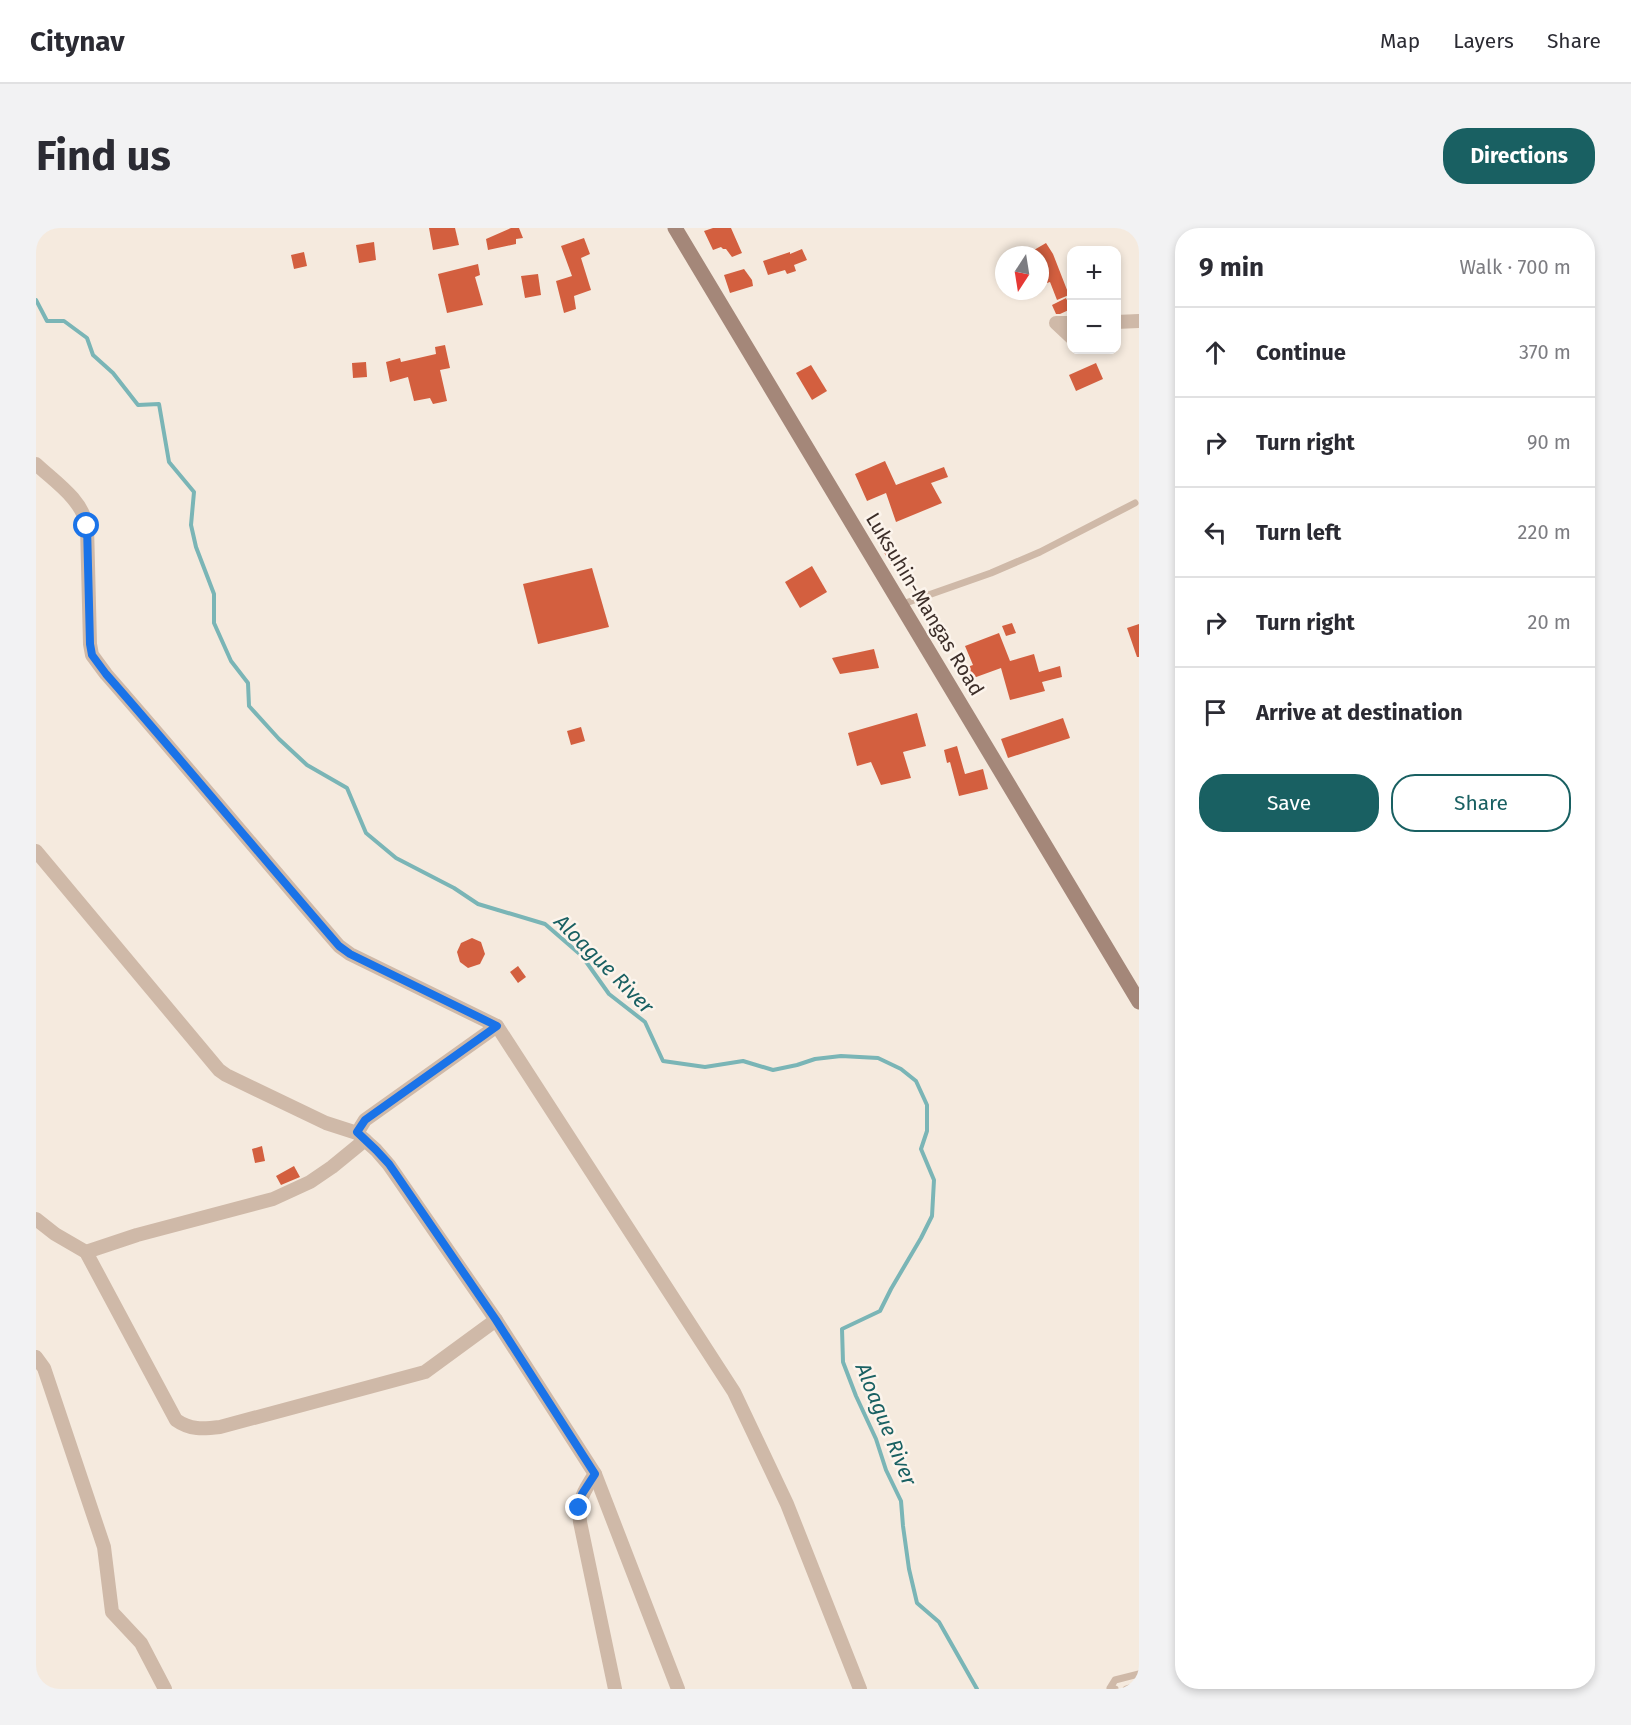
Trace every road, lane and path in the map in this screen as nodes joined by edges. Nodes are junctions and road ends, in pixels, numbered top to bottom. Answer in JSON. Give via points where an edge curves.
{"nodes":[{"id":1,"x":675,"y":228,"type":"edge"},
{"id":2,"x":1139,"y":321,"type":"edge"},
{"id":3,"x":1121,"y":322,"type":"edge"},
{"id":4,"x":1067,"y":323,"type":"edge"},
{"id":5,"x":1067,"y":334,"type":"edge"},
{"id":6,"x":36,"y":464,"type":"edge"},
{"id":7,"x":1135,"y":503,"type":"dead end"},
{"id":8,"x":900,"y":604,"type":"junction"},
{"id":9,"x":36,"y":851,"type":"edge"},
{"id":10,"x":1139,"y":1002,"type":"edge"},
{"id":11,"x":497,"y":1026,"type":"junction"},
{"id":12,"x":361,"y":1136,"type":"junction"},
{"id":13,"x":36,"y":1219,"type":"edge"},
{"id":14,"x":86,"y":1252,"type":"junction"},
{"id":15,"x":496,"y":1320,"type":"junction"},
{"id":16,"x":36,"y":1357,"type":"edge"},
{"id":17,"x":595,"y":1474,"type":"junction"},
{"id":18,"x":1139,"y":1674,"type":"edge"},
{"id":19,"x":1139,"y":1685,"type":"edge"},
{"id":20,"x":1110,"y":1688,"type":"edge"},
{"id":21,"x":165,"y":1689,"type":"edge"},
{"id":22,"x":615,"y":1689,"type":"edge"},
{"id":23,"x":678,"y":1689,"type":"edge"},
{"id":24,"x":860,"y":1689,"type":"edge"},
{"id":25,"x":1126,"y":1689,"type":"edge"}],
"edges":[{"from":1,"to":8,"type":"main road","name":"Luksuhin-Mangas Road"},
{"from":2,"to":3,"type":"street"},
{"from":4,"to":5,"type":"street","via":[[1056,323]]},
{"from":6,"to":11,"type":"street","via":[[85,515],[90,644],[92,655],[106,674],[339,946]]},
{"from":7,"to":8,"type":"lane","via":[[1040,552]]},
{"from":8,"to":10,"type":"main road","name":"Luksuhin-Mangas Road"},
{"from":9,"to":12,"type":"street","via":[[219,1070]]},
{"from":11,"to":12,"type":"street","via":[[365,1120]]},
{"from":11,"to":24,"type":"street","via":[[734,1392],[787,1504]]},
{"from":12,"to":14,"type":"street","via":[[332,1167],[273,1199]]},
{"from":12,"to":15,"type":"street","via":[[389,1164]]},
{"from":13,"to":14,"type":"street"},
{"from":14,"to":15,"type":"street","via":[[176,1420],[191,1428],[220,1427],[425,1372]]},
{"from":15,"to":17,"type":"street"},
{"from":16,"to":21,"type":"street","via":[[44,1368],[104,1547],[112,1612],[141,1643]]},
{"from":17,"to":22,"type":"street","via":[[582,1494],[579,1508]]},
{"from":17,"to":23,"type":"street"},
{"from":18,"to":20,"type":"lane","via":[[1114,1680]]},
{"from":19,"to":25,"type":"lane"}]}
